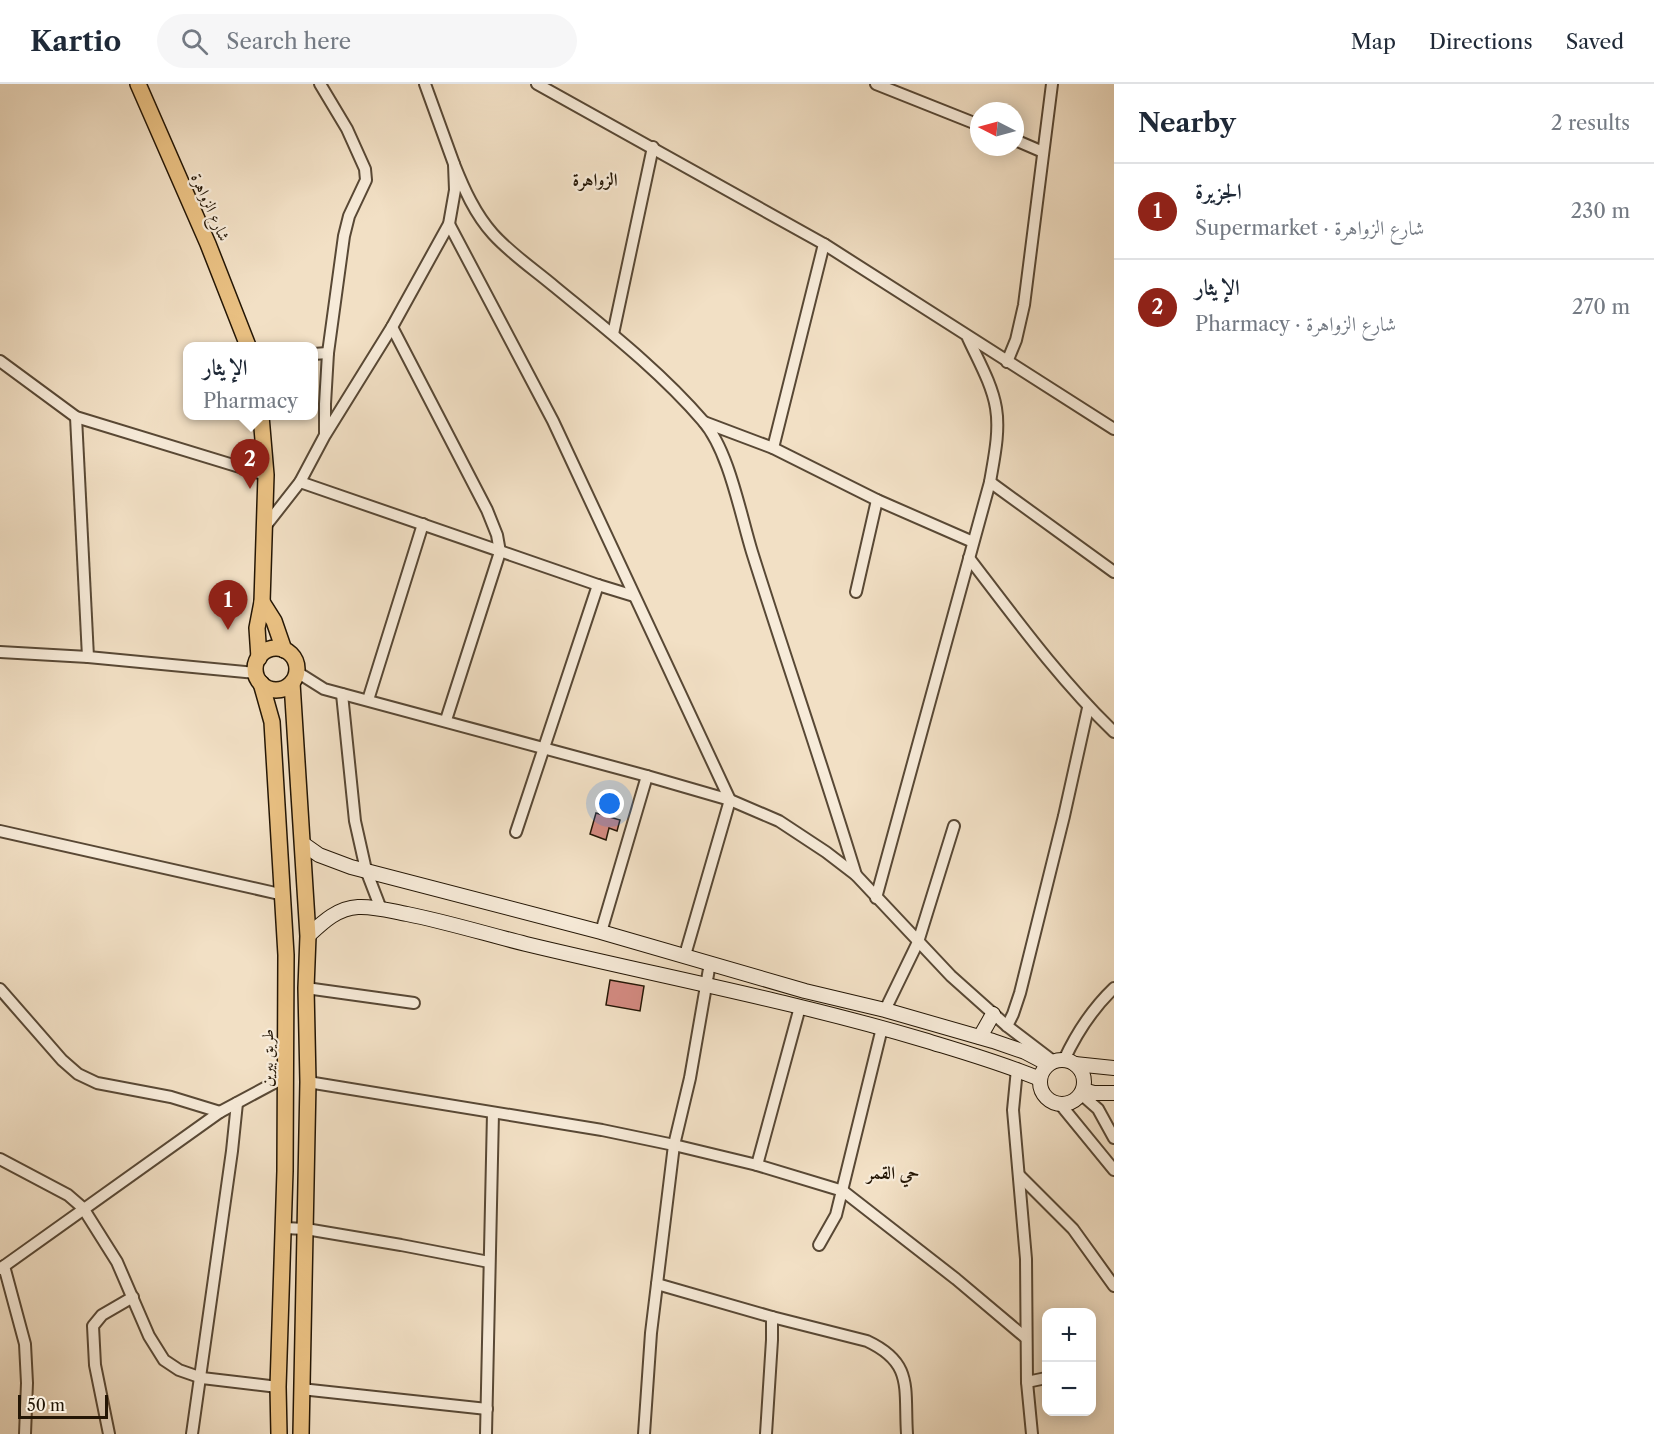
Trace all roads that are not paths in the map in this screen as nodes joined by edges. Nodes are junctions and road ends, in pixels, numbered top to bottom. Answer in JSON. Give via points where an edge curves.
{"nodes":[{"id":1,"x":138,"y":84,"type":"edge"},
{"id":2,"x":320,"y":84,"type":"edge"},
{"id":3,"x":425,"y":84,"type":"edge"},
{"id":4,"x":537,"y":84,"type":"edge"},
{"id":5,"x":876,"y":84,"type":"edge"},
{"id":6,"x":1052,"y":84,"type":"edge"},
{"id":7,"x":970,"y":122,"type":"edge"},
{"id":8,"x":1024,"y":144,"type":"edge"},
{"id":9,"x":653,"y":147,"type":"junction"},
{"id":10,"x":1043,"y":152,"type":"junction"},
{"id":11,"x":454,"y":164,"type":"junction"},
{"id":12,"x":449,"y":224,"type":"junction"},
{"id":13,"x":824,"y":244,"type":"junction"},
{"id":14,"x":392,"y":327,"type":"junction"},
{"id":15,"x":613,"y":334,"type":"junction"},
{"id":16,"x":967,"y":337,"type":"junction"},
{"id":17,"x":246,"y":342,"type":"edge"},
{"id":18,"x":318,"y":354,"type":"edge"},
{"id":19,"x":328,"y":354,"type":"junction"},
{"id":20,"x":0,"y":361,"type":"edge"},
{"id":21,"x":1007,"y":362,"type":"junction"},
{"id":22,"x":76,"y":417,"type":"junction"},
{"id":23,"x":261,"y":420,"type":"edge"},
{"id":24,"x":704,"y":422,"type":"junction"},
{"id":25,"x":1114,"y":429,"type":"edge"},
{"id":26,"x":325,"y":435,"type":"junction"},
{"id":27,"x":773,"y":448,"type":"junction"},
{"id":28,"x":266,"y":475,"type":"junction"},
{"id":29,"x":300,"y":482,"type":"junction"},
{"id":30,"x":990,"y":482,"type":"junction"},
{"id":31,"x":877,"y":500,"type":"junction"},
{"id":32,"x":423,"y":524,"type":"junction"},
{"id":33,"x":264,"y":528,"type":"junction"},
{"id":34,"x":973,"y":542,"type":"junction"},
{"id":35,"x":500,"y":552,"type":"junction"},
{"id":36,"x":969,"y":558,"type":"junction"},
{"id":37,"x":1114,"y":572,"type":"edge"},
{"id":38,"x":598,"y":585,"type":"junction"},
{"id":39,"x":856,"y":592,"type":"dead end"},
{"id":40,"x":634,"y":596,"type":"junction"},
{"id":41,"x":262,"y":602,"type":"junction"},
{"id":42,"x":284,"y":650,"type":"junction"},
{"id":43,"x":0,"y":652,"type":"edge"},
{"id":44,"x":88,"y":657,"type":"junction"},
{"id":45,"x":259,"y":672,"type":"junction"},
{"id":46,"x":294,"y":677,"type":"junction"},
{"id":47,"x":342,"y":694,"type":"junction"},
{"id":48,"x":368,"y":700,"type":"junction"},
{"id":49,"x":1088,"y":708,"type":"junction"},
{"id":50,"x":446,"y":720,"type":"junction"},
{"id":51,"x":1114,"y":732,"type":"edge"},
{"id":52,"x":543,"y":747,"type":"junction"},
{"id":53,"x":647,"y":776,"type":"junction"},
{"id":54,"x":730,"y":800,"type":"junction"},
{"id":55,"x":954,"y":826,"type":"dead end"},
{"id":56,"x":0,"y":831,"type":"edge"},
{"id":57,"x":516,"y":832,"type":"dead end"},
{"id":58,"x":302,"y":843,"type":"junction"},
{"id":59,"x":366,"y":870,"type":"junction"},
{"id":60,"x":856,"y":876,"type":"junction"},
{"id":61,"x":284,"y":895,"type":"junction"},
{"id":62,"x":876,"y":898,"type":"junction"},
{"id":63,"x":381,"y":909,"type":"junction"},
{"id":64,"x":601,"y":932,"type":"junction"},
{"id":65,"x":308,"y":936,"type":"junction"},
{"id":66,"x":918,"y":942,"type":"junction"},
{"id":67,"x":685,"y":955,"type":"junction"},
{"id":68,"x":710,"y":963,"type":"junction"},
{"id":69,"x":705,"y":984,"type":"junction"},
{"id":70,"x":306,"y":988,"type":"junction"},
{"id":71,"x":1114,"y":988,"type":"edge"},
{"id":72,"x":0,"y":989,"type":"edge"},
{"id":73,"x":414,"y":1003,"type":"dead end"},
{"id":74,"x":800,"y":1007,"type":"junction"},
{"id":75,"x":885,"y":1010,"type":"junction"},
{"id":76,"x":993,"y":1014,"type":"junction"},
{"id":77,"x":1007,"y":1026,"type":"junction"},
{"id":78,"x":882,"y":1028,"type":"junction"},
{"id":79,"x":987,"y":1039,"type":"junction"},
{"id":80,"x":984,"y":1059,"type":"junction"},
{"id":81,"x":1060,"y":1062,"type":"junction"},
{"id":82,"x":1114,"y":1068,"type":"edge"},
{"id":83,"x":1017,"y":1069,"type":"junction"},
{"id":84,"x":285,"y":1077,"type":"junction"},
{"id":85,"x":1040,"y":1079,"type":"junction"},
{"id":86,"x":308,"y":1082,"type":"junction"},
{"id":87,"x":1082,"y":1092,"type":"junction"},
{"id":88,"x":1114,"y":1093,"type":"edge"},
{"id":89,"x":237,"y":1103,"type":"junction"},
{"id":90,"x":1060,"y":1104,"type":"junction"},
{"id":91,"x":219,"y":1112,"type":"junction"},
{"id":92,"x":493,"y":1113,"type":"junction"},
{"id":93,"x":1114,"y":1138,"type":"edge"},
{"id":94,"x":674,"y":1145,"type":"junction"},
{"id":95,"x":0,"y":1159,"type":"edge"},
{"id":96,"x":757,"y":1166,"type":"junction"},
{"id":97,"x":1114,"y":1170,"type":"edge"},
{"id":98,"x":1020,"y":1176,"type":"junction"},
{"id":99,"x":843,"y":1191,"type":"junction"},
{"id":100,"x":84,"y":1208,"type":"junction"},
{"id":101,"x":284,"y":1228,"type":"junction"},
{"id":102,"x":306,"y":1229,"type":"junction"},
{"id":103,"x":819,"y":1245,"type":"dead end"},
{"id":104,"x":489,"y":1262,"type":"junction"},
{"id":105,"x":2,"y":1268,"type":"edge"},
{"id":106,"x":657,"y":1284,"type":"junction"},
{"id":107,"x":1114,"y":1286,"type":"edge"},
{"id":108,"x":133,"y":1297,"type":"junction"},
{"id":109,"x":772,"y":1317,"type":"junction"},
{"id":110,"x":1026,"y":1338,"type":"junction"},
{"id":111,"x":202,"y":1378,"type":"junction"},
{"id":112,"x":1042,"y":1379,"type":"edge"},
{"id":113,"x":1027,"y":1382,"type":"junction"},
{"id":114,"x":278,"y":1387,"type":"junction"},
{"id":115,"x":301,"y":1389,"type":"junction"},
{"id":116,"x":487,"y":1409,"type":"junction"},
{"id":117,"x":25,"y":1434,"type":"edge"},
{"id":118,"x":109,"y":1434,"type":"edge"},
{"id":119,"x":192,"y":1434,"type":"edge"},
{"id":120,"x":279,"y":1434,"type":"edge"},
{"id":121,"x":301,"y":1434,"type":"edge"},
{"id":122,"x":486,"y":1434,"type":"edge"},
{"id":123,"x":644,"y":1434,"type":"edge"},
{"id":124,"x":766,"y":1434,"type":"edge"},
{"id":125,"x":907,"y":1434,"type":"edge"},
{"id":126,"x":1032,"y":1434,"type":"edge"}],
"edges":[{"from":1,"to":17,"type":"main road","name":"شارع الزواهرة"},
{"from":2,"to":19,"type":"street","via":[[347,129],[366,180],[344,236]]},
{"from":3,"to":11,"type":"street"},
{"from":4,"to":9,"type":"street"},
{"from":5,"to":7,"type":"street"},
{"from":6,"to":10,"type":"street"},
{"from":8,"to":10,"type":"street"},
{"from":9,"to":13,"type":"street"},
{"from":9,"to":15,"type":"street"},
{"from":10,"to":21,"type":"street","via":[[1024,305]]},
{"from":11,"to":12,"type":"street","via":[[455,190]]},
{"from":11,"to":15,"type":"street","via":[[467,196],[493,234]]},
{"from":12,"to":14,"type":"street"},
{"from":12,"to":40,"type":"street","via":[[553,421]]},
{"from":13,"to":16,"type":"street"},
{"from":13,"to":27,"type":"street"},
{"from":14,"to":26,"type":"street"},
{"from":14,"to":35,"type":"street","via":[[487,510]]},
{"from":15,"to":24,"type":"street"},
{"from":16,"to":21,"type":"street"},
{"from":16,"to":30,"type":"street","via":[[996,406],[998,427]]},
{"from":18,"to":19,"type":"street"},
{"from":19,"to":26,"type":"street"},
{"from":20,"to":22,"type":"street"},
{"from":21,"to":25,"type":"street"},
{"from":22,"to":28,"type":"street"},
{"from":22,"to":44,"type":"street"},
{"from":23,"to":28,"type":"main road"},
{"from":24,"to":27,"type":"street"},
{"from":24,"to":60,"type":"street","via":[[725,463]]},
{"from":26,"to":29,"type":"street"},
{"from":27,"to":31,"type":"street"},
{"from":28,"to":33,"type":"main road"},
{"from":29,"to":32,"type":"street"},
{"from":29,"to":33,"type":"street"},
{"from":30,"to":34,"type":"street"},
{"from":30,"to":37,"type":"street"},
{"from":31,"to":34,"type":"street"},
{"from":31,"to":39,"type":"street"},
{"from":32,"to":35,"type":"street"},
{"from":32,"to":48,"type":"street"},
{"from":33,"to":41,"type":"main road"},
{"from":34,"to":36,"type":"street"},
{"from":35,"to":38,"type":"street"},
{"from":35,"to":50,"type":"street"},
{"from":36,"to":49,"type":"street"},
{"from":36,"to":62,"type":"street"},
{"from":38,"to":40,"type":"street"},
{"from":38,"to":52,"type":"street"},
{"from":40,"to":54,"type":"street"},
{"from":41,"to":42,"type":"main road"},
{"from":41,"to":45,"type":"main road","via":[[257,628]]},
{"from":42,"to":45,"type":"main road","via":[[267,651]]},
{"from":42,"to":46,"type":"main road","via":[[294,658]]},
{"from":43,"to":44,"type":"street"},
{"from":44,"to":45,"type":"street"},
{"from":45,"to":46,"type":"main road","via":[[266,687],[277,690],[288,687]]},
{"from":45,"to":61,"type":"main road","name":"طريق بيرين","via":[[272,722]]},
{"from":46,"to":47,"type":"street"},
{"from":46,"to":58,"type":"main road"},
{"from":47,"to":48,"type":"street"},
{"from":47,"to":59,"type":"street","via":[[351,795]]},
{"from":48,"to":50,"type":"street"},
{"from":49,"to":51,"type":"street"},
{"from":49,"to":77,"type":"street","via":[[1020,993]]},
{"from":50,"to":52,"type":"street"},
{"from":52,"to":53,"type":"street"},
{"from":52,"to":57,"type":"street"},
{"from":53,"to":54,"type":"street"},
{"from":53,"to":64,"type":"street"},
{"from":54,"to":60,"type":"street","via":[[779,820]]},
{"from":54,"to":67,"type":"street"},
{"from":55,"to":66,"type":"street"},
{"from":56,"to":61,"type":"street"},
{"from":58,"to":59,"type":"street","via":[[325,858]]},
{"from":58,"to":65,"type":"main road"},
{"from":59,"to":63,"type":"street"},
{"from":59,"to":64,"type":"street"},
{"from":60,"to":62,"type":"street"},
{"from":61,"to":84,"type":"main road","name":"طريق بيرين"},
{"from":62,"to":66,"type":"street"},
{"from":63,"to":65,"type":"street","via":[[346,910]]},
{"from":63,"to":69,"type":"street"},
{"from":64,"to":67,"type":"street"},
{"from":65,"to":70,"type":"main road"},
{"from":66,"to":75,"type":"street"},
{"from":66,"to":76,"type":"street"},
{"from":67,"to":68,"type":"street"},
{"from":68,"to":69,"type":"street"},
{"from":68,"to":75,"type":"street"},
{"from":69,"to":74,"type":"street"},
{"from":69,"to":94,"type":"street","via":[[690,1078]]},
{"from":70,"to":73,"type":"street"},
{"from":70,"to":86,"type":"main road"},
{"from":71,"to":81,"type":"street","via":[[1082,1025]]},
{"from":72,"to":91,"type":"street","via":[[78,1074],[98,1083],[171,1097]]},
{"from":74,"to":78,"type":"street"},
{"from":74,"to":96,"type":"street"},
{"from":75,"to":79,"type":"street"},
{"from":76,"to":77,"type":"street"},
{"from":76,"to":79,"type":"street"},
{"from":77,"to":81,"type":"street"},
{"from":78,"to":80,"type":"street"},
{"from":78,"to":99,"type":"street"},
{"from":79,"to":80,"type":"street"},
{"from":79,"to":81,"type":"street"},
{"from":80,"to":83,"type":"street"},
{"from":81,"to":82,"type":"street"},
{"from":81,"to":85,"type":"street","via":[[1041,1074]]},
{"from":81,"to":87,"type":"street","via":[[1083,1075]]},
{"from":83,"to":85,"type":"street"},
{"from":83,"to":98,"type":"street","via":[[1014,1110]]},
{"from":84,"to":89,"type":"street"},
{"from":84,"to":101,"type":"main road","name":"طريق بيرين"},
{"from":85,"to":90,"type":"street","via":[[1045,1096]]},
{"from":86,"to":92,"type":"street"},
{"from":86,"to":102,"type":"main road"},
{"from":87,"to":88,"type":"street"},
{"from":87,"to":90,"type":"street"},
{"from":87,"to":93,"type":"street"},
{"from":89,"to":91,"type":"street"},
{"from":89,"to":111,"type":"street"},
{"from":90,"to":97,"type":"street"},
{"from":91,"to":100,"type":"street"},
{"from":92,"to":94,"type":"street"},
{"from":92,"to":104,"type":"street"},
{"from":94,"to":96,"type":"street"},
{"from":94,"to":106,"type":"street"},
{"from":95,"to":100,"type":"street","via":[[68,1195]]},
{"from":96,"to":99,"type":"street"},
{"from":98,"to":107,"type":"street","via":[[1073,1229]]},
{"from":98,"to":110,"type":"street"},
{"from":99,"to":103,"type":"street","via":[[836,1215]]},
{"from":99,"to":110,"type":"street"},
{"from":100,"to":105,"type":"street"},
{"from":100,"to":108,"type":"street"},
{"from":101,"to":102,"type":"street"},
{"from":101,"to":114,"type":"main road","name":"طريق بيرين"},
{"from":102,"to":104,"type":"street"},
{"from":102,"to":115,"type":"main road"},
{"from":104,"to":116,"type":"street"},
{"from":105,"to":117,"type":"street","via":[[25,1344]]},
{"from":106,"to":109,"type":"street"},
{"from":106,"to":123,"type":"street"},
{"from":108,"to":111,"type":"street","via":[[164,1360]]},
{"from":108,"to":118,"type":"street","via":[[102,1315],[93,1326],[95,1365]]},
{"from":109,"to":124,"type":"street"},
{"from":109,"to":125,"type":"street","via":[[867,1341],[892,1356],[903,1373]]},
{"from":110,"to":113,"type":"street"},
{"from":111,"to":114,"type":"street"},
{"from":111,"to":119,"type":"street"},
{"from":112,"to":113,"type":"street"},
{"from":113,"to":126,"type":"street"},
{"from":114,"to":120,"type":"main road","name":"طريق بيرين"},
{"from":115,"to":116,"type":"street"},
{"from":115,"to":121,"type":"main road"},
{"from":116,"to":122,"type":"street"}]}
